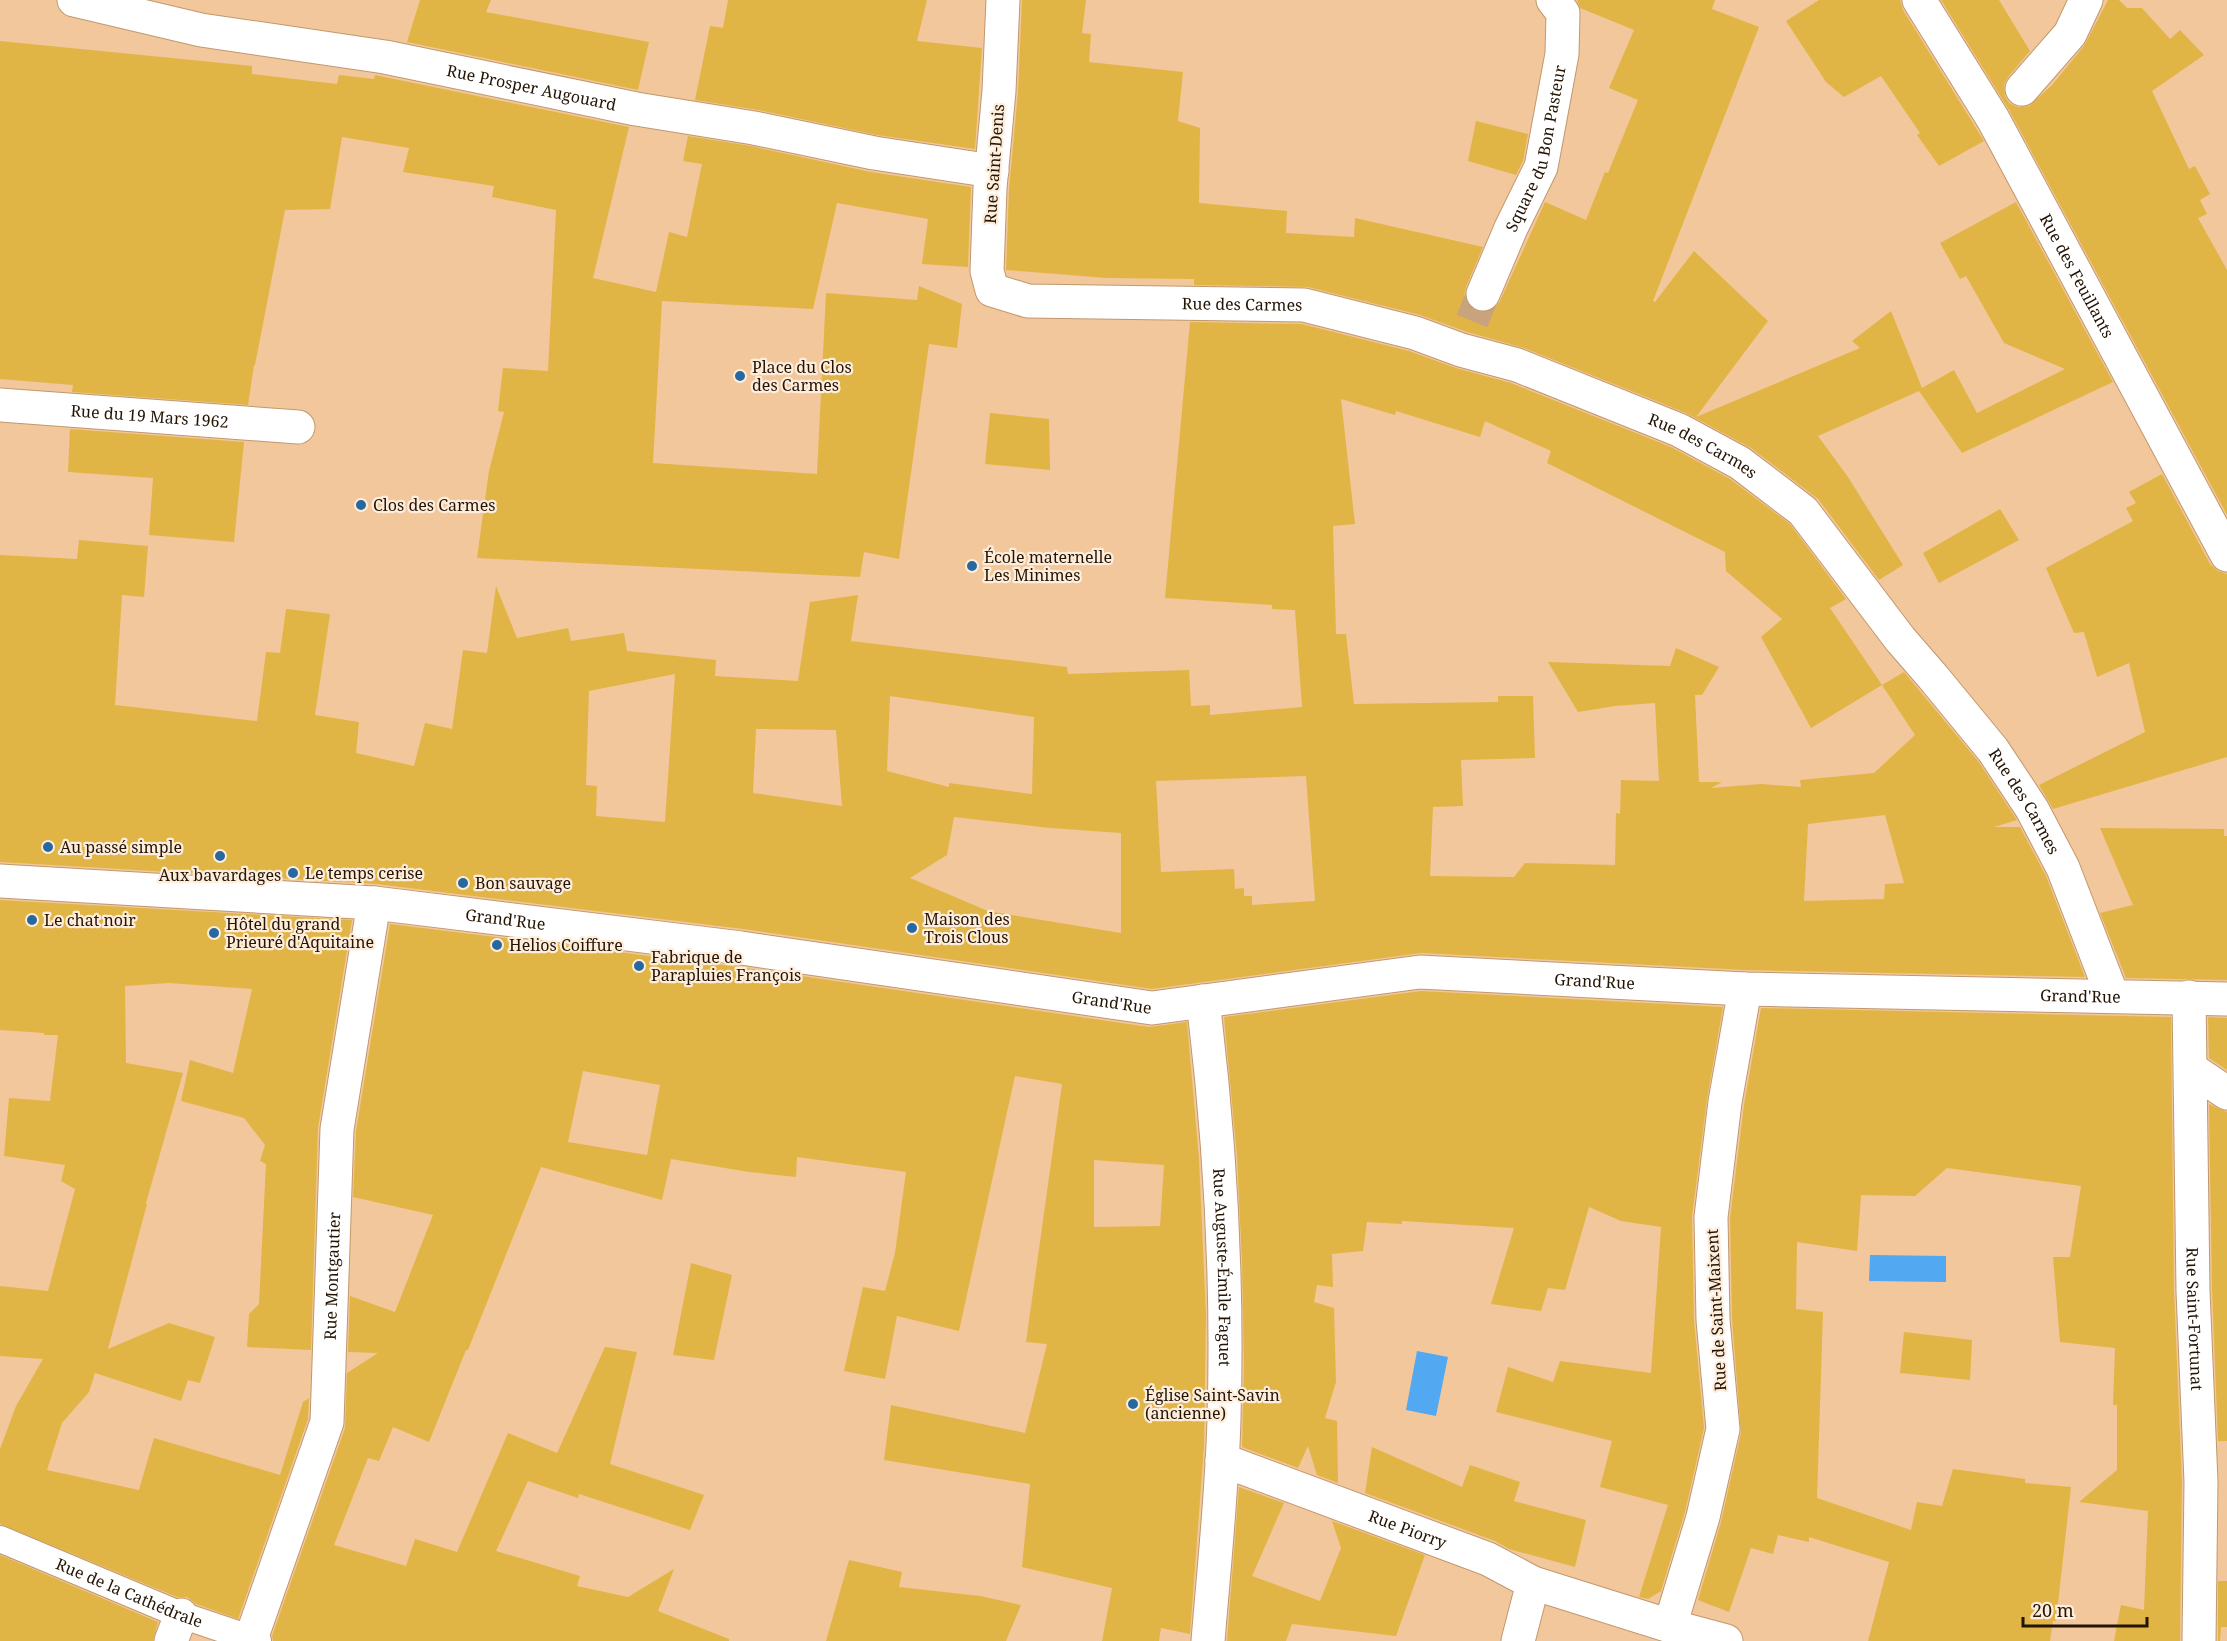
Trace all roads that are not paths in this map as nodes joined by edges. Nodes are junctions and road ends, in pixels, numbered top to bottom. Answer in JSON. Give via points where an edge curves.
{"nodes":[{"id":1,"x":74,"y":0,"type":"edge"},
{"id":2,"x":1003,"y":0,"type":"edge"},
{"id":3,"x":1553,"y":0,"type":"edge"},
{"id":4,"x":1919,"y":0,"type":"edge"},
{"id":5,"x":2086,"y":0,"type":"edge"},
{"id":6,"x":2022,"y":89,"type":"dead end"},
{"id":7,"x":992,"y":171,"type":"junction"},
{"id":8,"x":1483,"y":294,"type":"tunnel mouth"},
{"id":9,"x":1028,"y":301,"type":"joint"},
{"id":10,"x":0,"y":405,"type":"edge"},
{"id":11,"x":298,"y":427,"type":"dead end"},
{"id":12,"x":2227,"y":555,"type":"edge"},
{"id":13,"x":0,"y":881,"type":"edge"},
{"id":14,"x":374,"y":903,"type":"junction"},
{"id":15,"x":1745,"y":989,"type":"junction"},
{"id":16,"x":2112,"y":995,"type":"junction"},
{"id":17,"x":2189,"y":997,"type":"junction"},
{"id":18,"x":2227,"y":999,"type":"edge"},
{"id":19,"x":1203,"y":1001,"type":"junction"},
{"id":20,"x":2191,"y":1069,"type":"junction"},
{"id":21,"x":2227,"y":1093,"type":"edge"},
{"id":22,"x":1222,"y":1460,"type":"junction"},
{"id":23,"x":0,"y":1539,"type":"edge"},
{"id":24,"x":1533,"y":1583,"type":"junction"},
{"id":25,"x":1670,"y":1626,"type":"junction"},
{"id":26,"x":176,"y":1628,"type":"edge"},
{"id":27,"x":254,"y":1640,"type":"edge"},
{"id":28,"x":1208,"y":1641,"type":"edge"},
{"id":29,"x":1518,"y":1641,"type":"edge"},
{"id":30,"x":1726,"y":1641,"type":"edge"},
{"id":31,"x":2199,"y":1641,"type":"edge"}],
"edges":[{"from":1,"to":7,"type":"street","name":"Rue Prosper Augouard","via":[[201,30],[385,57],[636,109]]},
{"from":2,"to":7,"type":"street","name":"Rue Saint-Denis"},
{"from":3,"to":8,"type":"street","name":"Square du Bon Pasteur","via":[[1563,13],[1562,54],[1541,167]]},
{"from":4,"to":12,"type":"street","name":"Rue des Feuillants","via":[[1993,119]]},
{"from":5,"to":6,"type":"street","via":[[2070,34]]},
{"from":7,"to":9,"type":"street","name":"Rue Saint-Denis","via":[[987,271],[992,290]]},
{"from":9,"to":16,"type":"street","name":"Rue des Carmes","via":[[1304,305],[1415,333],[1517,365],[1679,430],[1740,463],[1803,511],[1900,639],[1993,750],[2032,809],[2063,867]]},
{"from":10,"to":11,"type":"street","name":"Rue du 19 Mars 1962"},
{"from":13,"to":14,"type":"street","name":"Grand'Rue"},
{"from":14,"to":19,"type":"street","name":"Grand'Rue","via":[[741,948],[1152,1008]]},
{"from":14,"to":27,"type":"street","name":"Rue Montgautier","via":[[337,1129],[327,1422]]},
{"from":15,"to":16,"type":"street","name":"Grand'Rue"},
{"from":15,"to":19,"type":"street","name":"Grand'Rue","via":[[1420,972]]},
{"from":15,"to":25,"type":"street","name":"Rue de Saint-Maixent","via":[[1725,1102],[1711,1217],[1713,1320],[1723,1429],[1703,1517]]},
{"from":16,"to":17,"type":"street","name":"Grand'Rue"},
{"from":17,"to":18,"type":"street","name":"Grand'Rue"},
{"from":17,"to":20,"type":"street","name":"Rue Saint-Fortunat"},
{"from":19,"to":22,"type":"street","name":"Rue Auguste-Émile Faguet","via":[[1216,1131],[1225,1300]]},
{"from":20,"to":21,"type":"street"},
{"from":20,"to":31,"type":"street","name":"Rue Saint-Fortunat","via":[[2193,1291],[2201,1482]]},
{"from":22,"to":24,"type":"street","name":"Rue Piorry","via":[[1488,1559]]},
{"from":22,"to":28,"type":"street","name":"Rue Auguste-Émile Faguet"},
{"from":23,"to":26,"type":"street","name":"Rue de la Cathédrale"},
{"from":24,"to":25,"type":"street","name":"Rue Piorry"},
{"from":24,"to":29,"type":"street"},
{"from":25,"to":30,"type":"street","name":"Rue Piorry"},
{"from":26,"to":27,"type":"street","name":"Rue de la Cathédrale"}]}
